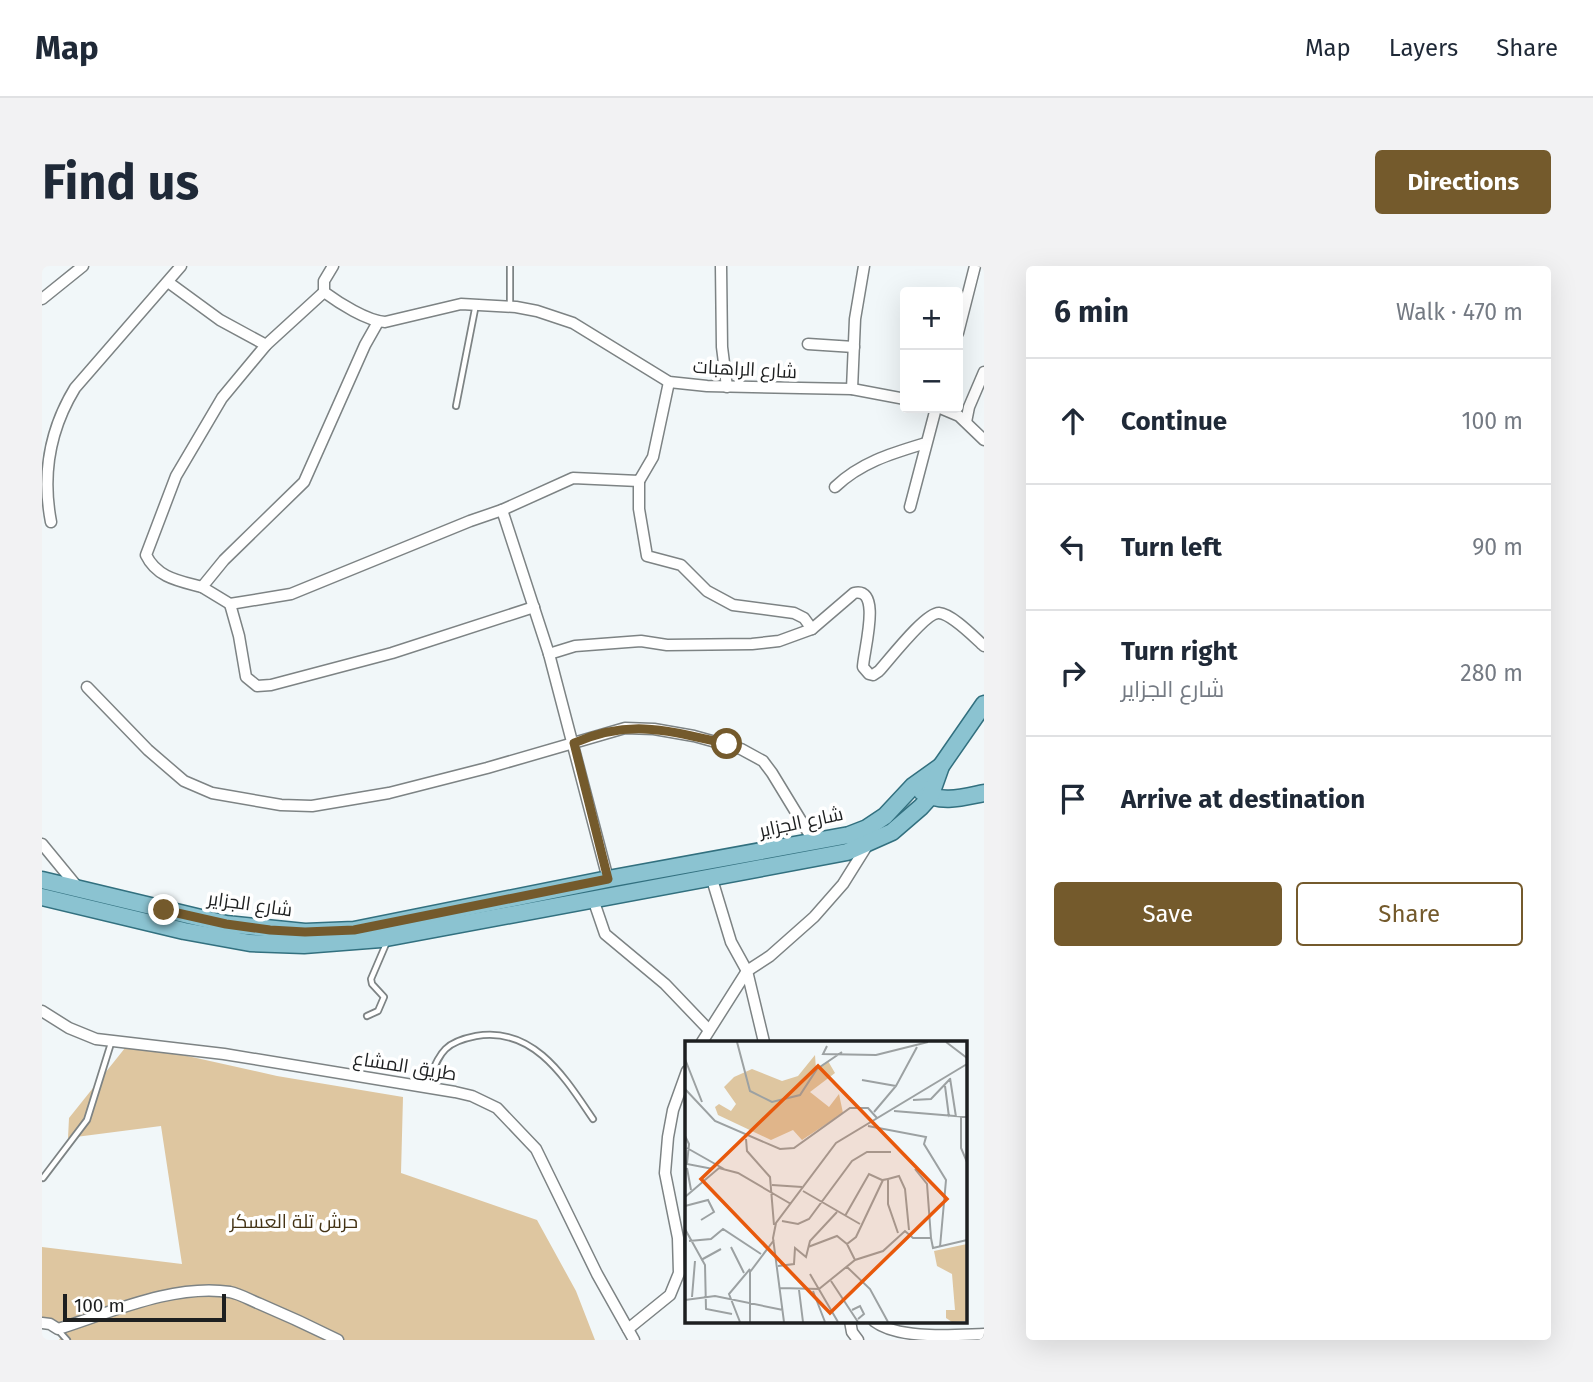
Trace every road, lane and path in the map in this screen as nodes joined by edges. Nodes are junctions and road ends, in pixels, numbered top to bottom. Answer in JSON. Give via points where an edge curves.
{"nodes":[{"id":1,"x":83,"y":266,"type":"edge"},
{"id":2,"x":181,"y":266,"type":"edge"},
{"id":3,"x":333,"y":266,"type":"edge"},
{"id":4,"x":510,"y":266,"type":"edge"},
{"id":5,"x":721,"y":266,"type":"edge"},
{"id":6,"x":864,"y":266,"type":"edge"},
{"id":7,"x":975,"y":266,"type":"edge"},
{"id":8,"x":168,"y":282,"type":"junction"},
{"id":9,"x":324,"y":292,"type":"junction"},
{"id":10,"x":42,"y":299,"type":"edge"},
{"id":11,"x":476,"y":303,"type":"junction"},
{"id":12,"x":510,"y":306,"type":"junction"},
{"id":13,"x":963,"y":313,"type":"edge"},
{"id":14,"x":378,"y":322,"type":"junction"},
{"id":15,"x":808,"y":344,"type":"dead end"},
{"id":16,"x":266,"y":345,"type":"junction"},
{"id":17,"x":854,"y":346,"type":"junction"},
{"id":18,"x":984,"y":372,"type":"edge"},
{"id":19,"x":669,"y":382,"type":"junction"},
{"id":20,"x":727,"y":387,"type":"junction"},
{"id":21,"x":852,"y":389,"type":"junction"},
{"id":22,"x":900,"y":397,"type":"edge"},
{"id":23,"x":456,"y":405,"type":"dead end"},
{"id":24,"x":936,"y":413,"type":"edge"},
{"id":25,"x":953,"y":413,"type":"edge"},
{"id":26,"x":966,"y":422,"type":"junction"},
{"id":27,"x":984,"y":440,"type":"edge"},
{"id":28,"x":926,"y":443,"type":"junction"},
{"id":29,"x":639,"y":481,"type":"junction"},
{"id":30,"x":835,"y":487,"type":"dead end"},
{"id":31,"x":910,"y":507,"type":"dead end"},
{"id":32,"x":502,"y":510,"type":"junction"},
{"id":33,"x":51,"y":522,"type":"dead end"},
{"id":34,"x":202,"y":587,"type":"junction"},
{"id":35,"x":230,"y":604,"type":"junction"},
{"id":36,"x":534,"y":607,"type":"junction"},
{"id":37,"x":812,"y":629,"type":"junction"},
{"id":38,"x":984,"y":646,"type":"edge"},
{"id":39,"x":550,"y":654,"type":"junction"},
{"id":40,"x":87,"y":687,"type":"dead end"},
{"id":41,"x":984,"y":704,"type":"edge"},
{"id":42,"x":574,"y":743,"type":"junction"},
{"id":43,"x":941,"y":766,"type":"junction"},
{"id":44,"x":913,"y":786,"type":"junction"},
{"id":45,"x":984,"y":793,"type":"edge"},
{"id":46,"x":930,"y":797,"type":"junction"},
{"id":47,"x":814,"y":842,"type":"junction"},
{"id":48,"x":42,"y":844,"type":"edge"},
{"id":49,"x":869,"y":844,"type":"junction"},
{"id":50,"x":711,"y":876,"type":"junction"},
{"id":51,"x":608,"y":879,"type":"junction"},
{"id":52,"x":42,"y":880,"type":"edge"},
{"id":53,"x":79,"y":889,"type":"junction"},
{"id":54,"x":42,"y":897,"type":"edge"},
{"id":55,"x":593,"y":899,"type":"junction"},
{"id":56,"x":389,"y":937,"type":"junction"},
{"id":57,"x":747,"y":971,"type":"junction"},
{"id":58,"x":42,"y":1011,"type":"edge"},
{"id":59,"x":367,"y":1016,"type":"dead end"},
{"id":60,"x":709,"y":1030,"type":"junction"},
{"id":61,"x":112,"y":1040,"type":"junction"},
{"id":62,"x":703,"y":1041,"type":"edge"},
{"id":63,"x":764,"y":1041,"type":"edge"},
{"id":64,"x":685,"y":1077,"type":"edge"},
{"id":65,"x":426,"y":1087,"type":"junction"},
{"id":66,"x":593,"y":1119,"type":"dead end"},
{"id":67,"x":43,"y":1178,"type":"edge"},
{"id":68,"x":850,"y":1322,"type":"edge"},
{"id":69,"x":876,"y":1322,"type":"edge"},
{"id":70,"x":42,"y":1323,"type":"edge"},
{"id":71,"x":58,"y":1329,"type":"junction"},
{"id":72,"x":628,"y":1329,"type":"junction"},
{"id":73,"x":888,"y":1329,"type":"junction"},
{"id":74,"x":984,"y":1334,"type":"edge"},
{"id":75,"x":67,"y":1340,"type":"edge"},
{"id":76,"x":338,"y":1340,"type":"edge"},
{"id":77,"x":634,"y":1340,"type":"edge"},
{"id":78,"x":858,"y":1340,"type":"edge"},
{"id":79,"x":897,"y":1340,"type":"edge"}],
"edges":[{"from":1,"to":10,"type":"street"},
{"from":2,"to":8,"type":"street"},
{"from":3,"to":9,"type":"street","via":[[324,281]]},
{"from":4,"to":12,"type":"lane"},
{"from":5,"to":20,"type":"street"},
{"from":6,"to":17,"type":"street"},
{"from":7,"to":13,"type":"street"},
{"from":8,"to":16,"type":"street","via":[[220,320]]},
{"from":8,"to":33,"type":"street","via":[[75,388],[61,411],[46,460],[45,503]]},
{"from":9,"to":14,"type":"street"},
{"from":9,"to":16,"type":"street"},
{"from":11,"to":12,"type":"street","name":"شارع الراهبات"},
{"from":11,"to":14,"type":"street","name":"شارع الراهبات"},
{"from":11,"to":23,"type":"lane"},
{"from":12,"to":19,"type":"street","name":"شارع الراهبات","via":[[573,323]]},
{"from":14,"to":34,"type":"street","via":[[304,482]]},
{"from":15,"to":17,"type":"street"},
{"from":16,"to":34,"type":"street","via":[[203,428],[176,476],[147,550],[148,559],[163,575]]},
{"from":17,"to":21,"type":"street"},
{"from":18,"to":26,"type":"street"},
{"from":19,"to":20,"type":"street","name":"شارع الراهبات"},
{"from":19,"to":29,"type":"street","via":[[653,457]]},
{"from":20,"to":21,"type":"street","name":"شارع الراهبات"},
{"from":21,"to":22,"type":"street","name":"شارع الراهبات"},
{"from":24,"to":28,"type":"street"},
{"from":25,"to":26,"type":"street"},
{"from":26,"to":27,"type":"street"},
{"from":28,"to":30,"type":"street","via":[[869,463]]},
{"from":28,"to":31,"type":"street"},
{"from":29,"to":32,"type":"street","via":[[573,478]]},
{"from":29,"to":37,"type":"street","via":[[647,556],[681,565],[707,592],[733,605],[794,613]]},
{"from":32,"to":35,"type":"street","via":[[291,594]]},
{"from":32,"to":36,"type":"street"},
{"from":34,"to":35,"type":"street"},
{"from":35,"to":36,"type":"street","via":[[246,677],[257,686],[392,653]]},
{"from":36,"to":39,"type":"street"},
{"from":37,"to":38,"type":"street","via":[[859,592],[869,602],[863,659],[864,671],[869,674],[879,671],[936,613],[953,620]]},
{"from":37,"to":39,"type":"street","via":[[769,643],[667,645],[641,641],[575,646]]},
{"from":39,"to":42,"type":"street"},
{"from":40,"to":42,"type":"street","via":[[184,781],[212,793],[281,805],[312,806],[389,793]]},
{"from":41,"to":43,"type":"main road"},
{"from":42,"to":47,"type":"street","via":[[608,731],[642,727],[741,749],[756,756],[772,773]]},
{"from":42,"to":51,"type":"street"},
{"from":43,"to":44,"type":"main road","name":"شارع الجزاير"},
{"from":43,"to":46,"type":"main road","name":"شارع الجزاير"},
{"from":44,"to":46,"type":"main road"},
{"from":44,"to":47,"type":"main road","name":"شارع الجزاير","via":[[867,828]]},
{"from":45,"to":46,"type":"main road","via":[[951,799]]},
{"from":46,"to":49,"type":"main road","name":"شارع الجزاير","via":[[910,819]]},
{"from":47,"to":51,"type":"main road","name":"شارع الجزاير"},
{"from":48,"to":53,"type":"street"},
{"from":49,"to":50,"type":"main road","name":"شارع الجزاير"},
{"from":49,"to":57,"type":"street","via":[[814,917]]},
{"from":50,"to":55,"type":"main road","name":"شارع الجزاير"},
{"from":50,"to":57,"type":"street","via":[[731,942]]},
{"from":51,"to":53,"type":"main road","name":"شارع الجزاير","via":[[354,930],[305,932],[226,924]]},
{"from":52,"to":53,"type":"main road","name":"شارع الجزاير"},
{"from":54,"to":56,"type":"main road","name":"شارع الجزاير","via":[[250,943],[304,945]]},
{"from":55,"to":56,"type":"main road","name":"شارع الجزاير"},
{"from":55,"to":60,"type":"street","via":[[605,934],[665,984]]},
{"from":56,"to":59,"type":"lane","via":[[371,979],[384,997],[378,1011]]},
{"from":57,"to":60,"type":"street"},
{"from":57,"to":63,"type":"street"},
{"from":58,"to":61,"type":"street","name":"طريق المشاع","via":[[88,1037]]},
{"from":60,"to":62,"type":"street"},
{"from":61,"to":65,"type":"street","name":"طريق المشاع"},
{"from":61,"to":67,"type":"lane","via":[[87,1120]]},
{"from":64,"to":72,"type":"street","via":[[667,1137],[664,1173],[678,1238],[679,1273],[670,1295]]},
{"from":65,"to":66,"type":"lane","via":[[440,1054],[450,1044],[483,1035],[508,1036],[545,1057]]},
{"from":65,"to":72,"type":"street","name":"طريق المشاع","via":[[472,1096],[497,1108],[536,1149]]},
{"from":68,"to":78,"type":"street"},
{"from":69,"to":73,"type":"street"},
{"from":70,"to":71,"type":"street"},
{"from":71,"to":75,"type":"lane"},
{"from":71,"to":76,"type":"street","via":[[168,1295],[204,1290],[233,1293]]},
{"from":72,"to":77,"type":"street","name":"طريق المشاع"},
{"from":73,"to":74,"type":"street","via":[[935,1335]]},
{"from":73,"to":79,"type":"street"}]}
